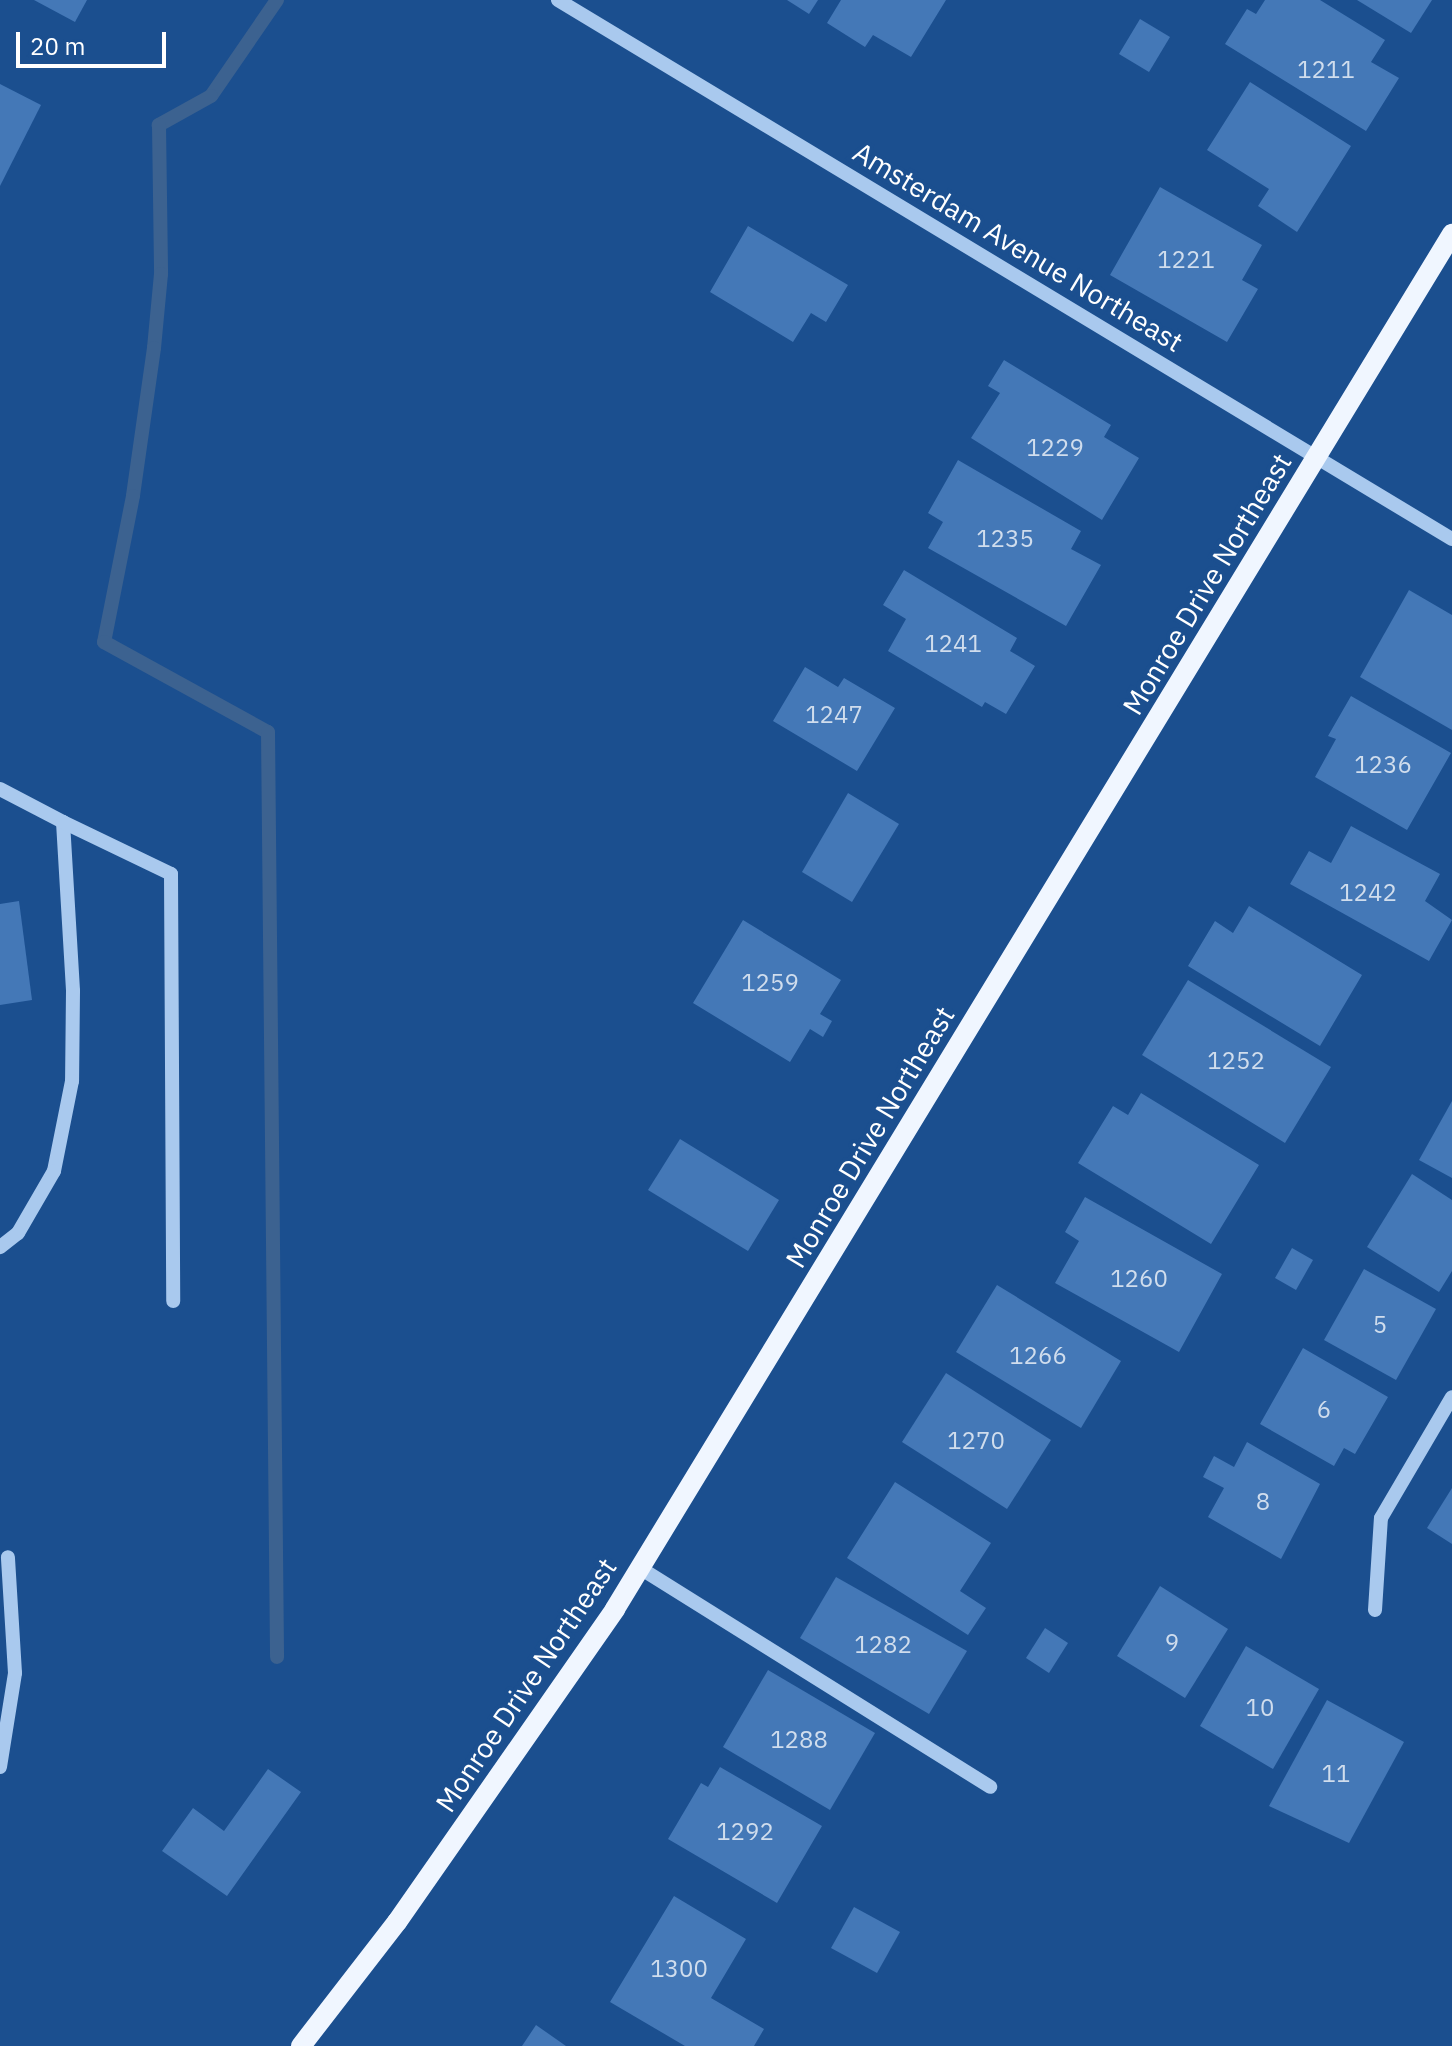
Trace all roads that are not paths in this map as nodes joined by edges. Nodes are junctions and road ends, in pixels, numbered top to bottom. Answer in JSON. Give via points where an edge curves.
{"nodes":[{"id":1,"x":558,"y":0,"type":"edge"},
{"id":2,"x":1452,"y":234,"type":"edge"},
{"id":3,"x":1317,"y":457,"type":"junction"},
{"id":4,"x":1452,"y":539,"type":"edge"},
{"id":5,"x":0,"y":789,"type":"edge"},
{"id":6,"x":63,"y":822,"type":"junction"},
{"id":7,"x":0,"y":1247,"type":"edge"},
{"id":8,"x":173,"y":1301,"type":"dead end"},
{"id":9,"x":1452,"y":1397,"type":"edge"},
{"id":10,"x":8,"y":1557,"type":"dead end"},
{"id":11,"x":640,"y":1568,"type":"junction"},
{"id":12,"x":1375,"y":1610,"type":"dead end"},
{"id":13,"x":0,"y":1767,"type":"edge"},
{"id":14,"x":990,"y":1787,"type":"dead end"},
{"id":15,"x":301,"y":2046,"type":"edge"}],
"edges":[{"from":1,"to":3,"type":"street","name":"Amsterdam Avenue Northeast"},
{"from":2,"to":3,"type":"main road","name":"Monroe Drive Northeast"},
{"from":3,"to":4,"type":"street","name":"Amsterdam Avenue Northeast"},
{"from":3,"to":11,"type":"main road","name":"Monroe Drive Northeast"},
{"from":5,"to":6,"type":"street"},
{"from":6,"to":7,"type":"street","via":[[73,991],[72,1081],[54,1171],[18,1233]]},
{"from":6,"to":8,"type":"street","via":[[171,874]]},
{"from":9,"to":12,"type":"street","via":[[1381,1518]]},
{"from":10,"to":13,"type":"street","via":[[15,1673]]},
{"from":11,"to":14,"type":"street"},
{"from":11,"to":15,"type":"main road","name":"Monroe Drive Northeast","via":[[397,1922]]}]}
